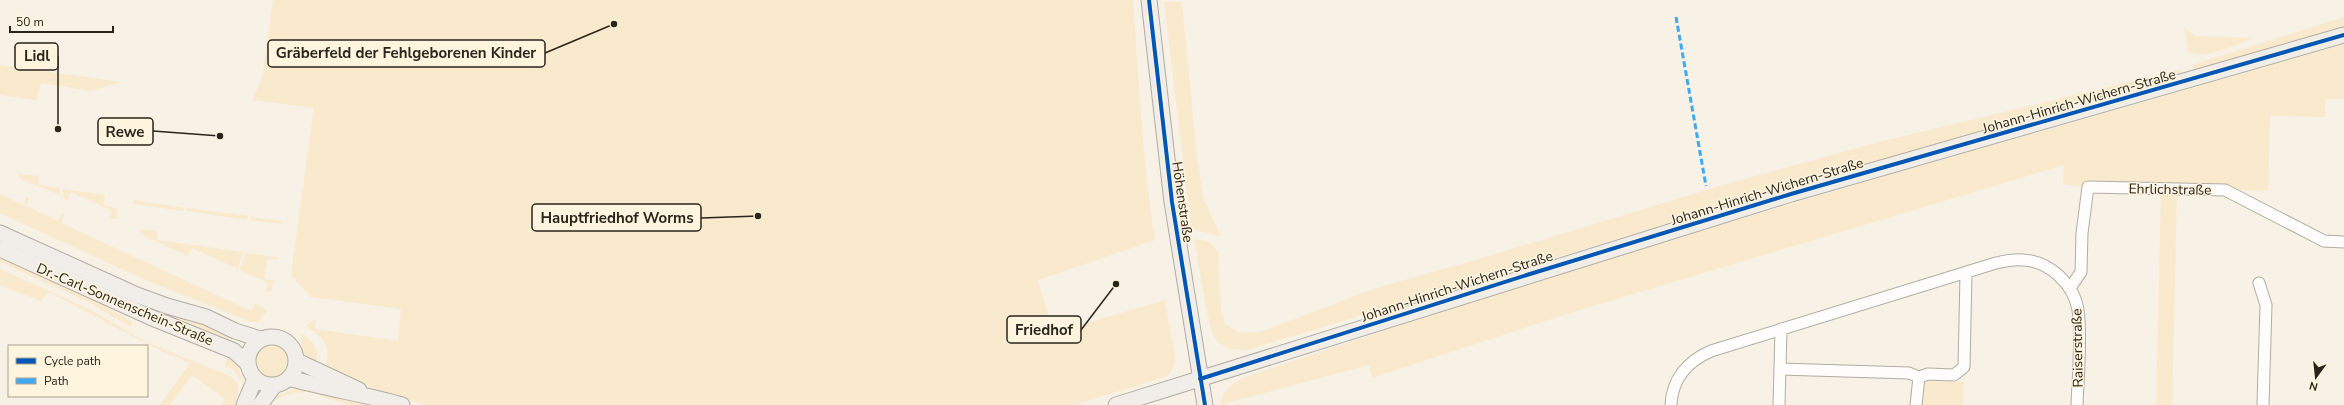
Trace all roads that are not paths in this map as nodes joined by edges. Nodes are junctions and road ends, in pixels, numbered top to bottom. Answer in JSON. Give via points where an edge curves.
{"nodes":[{"id":1,"x":1149,"y":0,"type":"edge"},
{"id":2,"x":2344,"y":35,"type":"edge"},
{"id":3,"x":0,"y":233,"type":"edge"},
{"id":4,"x":2344,"y":242,"type":"edge"},
{"id":5,"x":0,"y":249,"type":"edge"},
{"id":6,"x":1966,"y":273,"type":"junction"},
{"id":7,"x":2259,"y":283,"type":"dead end"},
{"id":8,"x":2070,"y":288,"type":"junction"},
{"id":9,"x":1781,"y":329,"type":"junction"},
{"id":10,"x":260,"y":339,"type":"junction"},
{"id":11,"x":297,"y":362,"type":"junction"},
{"id":12,"x":247,"y":363,"type":"junction"},
{"id":13,"x":1780,"y":369,"type":"junction"},
{"id":14,"x":1919,"y":377,"type":"junction"},
{"id":15,"x":289,"y":378,"type":"junction"},
{"id":16,"x":1200,"y":379,"type":"junction"},
{"id":17,"x":256,"y":380,"type":"junction"},
{"id":18,"x":274,"y":386,"type":"junction"},
{"id":19,"x":367,"y":394,"type":"junction"},
{"id":20,"x":244,"y":405,"type":"edge"},
{"id":21,"x":260,"y":405,"type":"edge"},
{"id":22,"x":402,"y":405,"type":"edge"},
{"id":23,"x":1116,"y":405,"type":"edge"},
{"id":24,"x":1205,"y":405,"type":"edge"},
{"id":25,"x":1671,"y":405,"type":"edge"},
{"id":26,"x":1779,"y":405,"type":"edge"},
{"id":27,"x":1916,"y":405,"type":"edge"},
{"id":28,"x":2077,"y":405,"type":"edge"},
{"id":29,"x":2263,"y":405,"type":"edge"}],
"edges":[{"from":1,"to":16,"type":"street","name":"Höhenstraße","via":[[1172,202]]},
{"from":2,"to":16,"type":"street","name":"Johann-Hinrich-Wichern-Straße","via":[[1791,194]]},
{"from":3,"to":10,"type":"street","name":"Dr.-Carl-Sonnenschein-Straße","via":[[143,297],[206,317],[235,331]]},
{"from":4,"to":8,"type":"street","name":"Ehrlichstraße","via":[[2324,241],[2225,190],[2088,187],[2082,233],[2081,272]]},
{"from":5,"to":12,"type":"street","name":"Dr.-Carl-Sonnenschein-Straße","via":[[150,317],[234,351]]},
{"from":6,"to":8,"type":"street","name":"Raiserstraße","via":[[1996,263],[2024,260],[2051,269]]},
{"from":6,"to":9,"type":"street","name":"Raiserstraße"},
{"from":6,"to":14,"type":"street","via":[[1964,367],[1954,375],[1928,374]]},
{"from":7,"to":29,"type":"street","via":[[2266,305]]},
{"from":8,"to":28,"type":"street","name":"Raiserstraße","via":[[2078,310]]},
{"from":9,"to":13,"type":"street"},
{"from":9,"to":25,"type":"street","name":"Raiserstraße","via":[[1711,351],[1694,360],[1679,376]]},
{"from":10,"to":11,"type":"street","via":[[270,336],[281,338],[292,347]]},
{"from":10,"to":12,"type":"street","via":[[252,346]]},
{"from":11,"to":15,"type":"street","via":[[295,371]]},
{"from":11,"to":19,"type":"street"},
{"from":12,"to":17,"type":"street"},
{"from":13,"to":14,"type":"street","via":[[1909,373]]},
{"from":13,"to":26,"type":"street"},
{"from":14,"to":27,"type":"street"},
{"from":15,"to":18,"type":"street"},
{"from":15,"to":19,"type":"street","via":[[337,391]]},
{"from":16,"to":23,"type":"street"},
{"from":16,"to":24,"type":"street","name":"Höhenstraße"},
{"from":17,"to":18,"type":"street"},
{"from":17,"to":20,"type":"street"},
{"from":18,"to":21,"type":"street"},
{"from":19,"to":22,"type":"street"}]}
